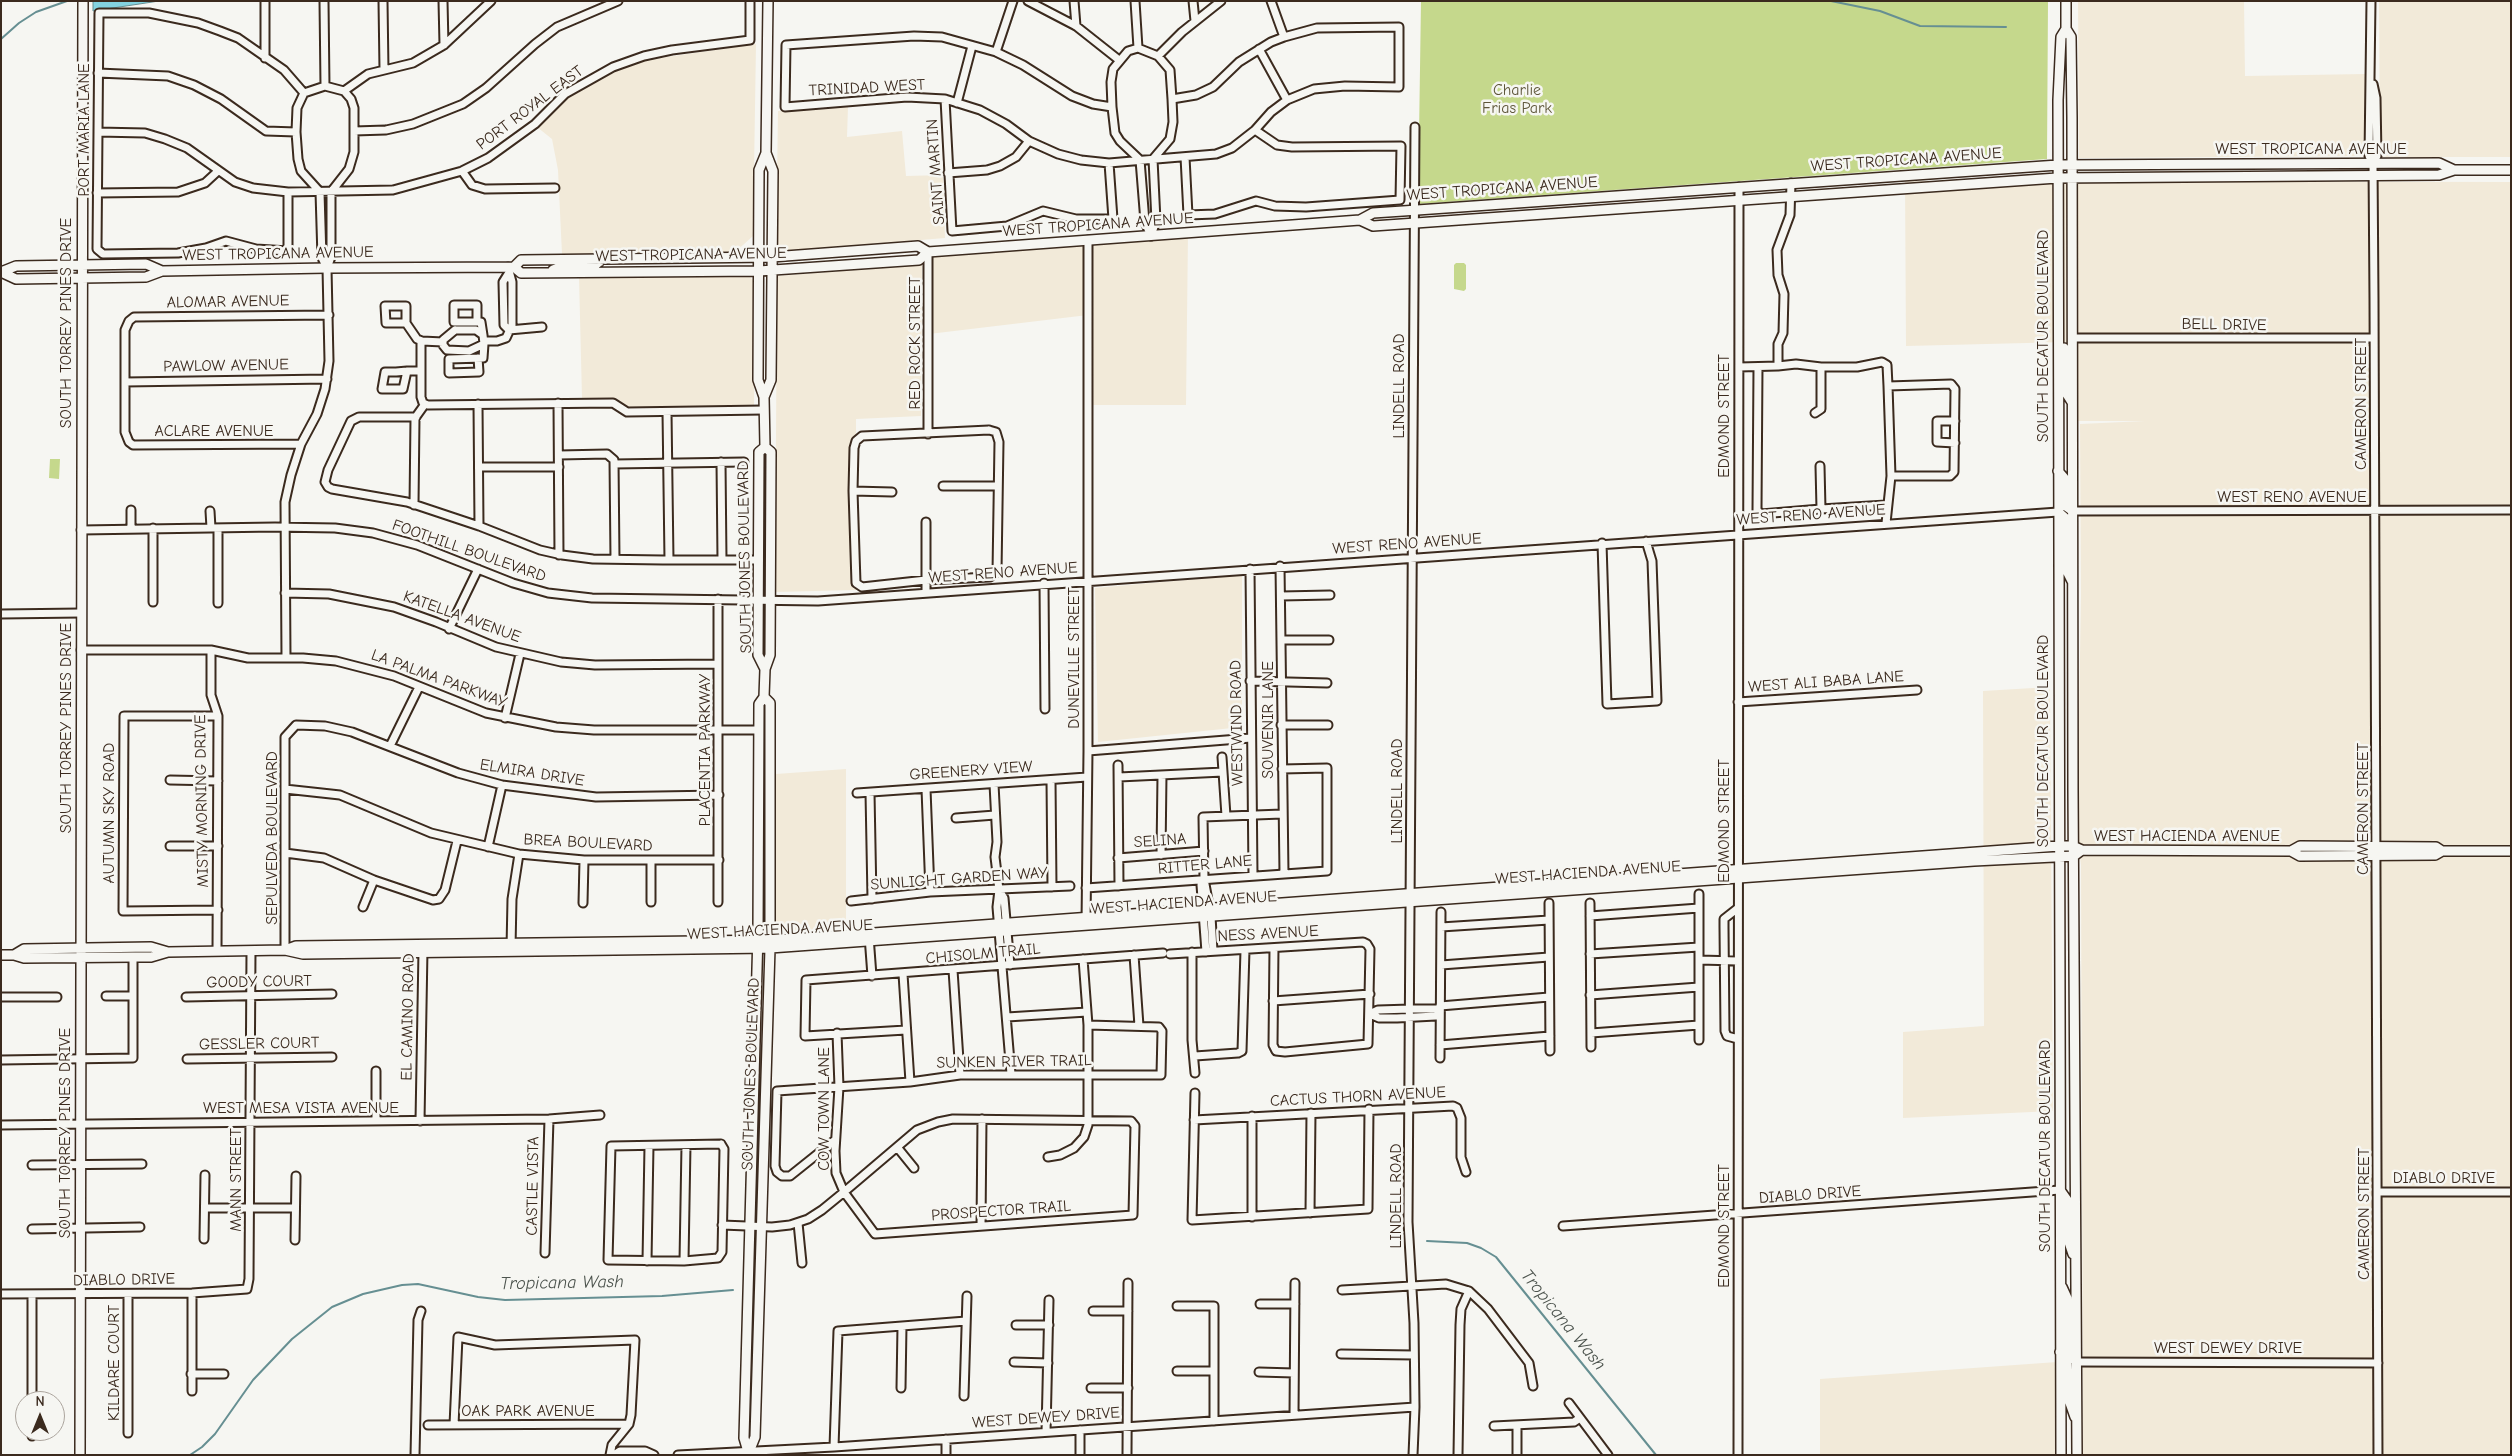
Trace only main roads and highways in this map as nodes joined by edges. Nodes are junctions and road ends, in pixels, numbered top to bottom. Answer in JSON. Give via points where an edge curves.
{"nodes":[{"id":1,"x":83,"y":1,"type":"edge"},
{"id":2,"x":768,"y":1,"type":"edge"},
{"id":3,"x":2066,"y":1,"type":"edge"},
{"id":4,"x":2066,"y":29,"type":"junction"},
{"id":5,"x":766,"y":153,"type":"junction"},
{"id":6,"x":2072,"y":164,"type":"junction"},
{"id":7,"x":2217,"y":164,"type":"junction"},
{"id":8,"x":2058,"y":165,"type":"junction"},
{"id":9,"x":2454,"y":170,"type":"junction"},
{"id":10,"x":2511,"y":170,"type":"edge"},
{"id":11,"x":2154,"y":176,"type":"junction"},
{"id":12,"x":1871,"y":177,"type":"junction"},
{"id":13,"x":2072,"y":177,"type":"junction"},
{"id":14,"x":2057,"y":178,"type":"junction"},
{"id":15,"x":1872,"y":190,"type":"junction"},
{"id":16,"x":1647,"y":193,"type":"junction"},
{"id":17,"x":1527,"y":202,"type":"junction"},
{"id":18,"x":1538,"y":202,"type":"junction"},
{"id":19,"x":1648,"y":206,"type":"junction"},
{"id":20,"x":1538,"y":214,"type":"junction"},
{"id":21,"x":1528,"y":215,"type":"junction"},
{"id":22,"x":1360,"y":220,"type":"junction"},
{"id":23,"x":928,"y":252,"type":"junction"},
{"id":24,"x":759,"y":257,"type":"junction"},
{"id":25,"x":772,"y":257,"type":"junction"},
{"id":26,"x":602,"y":259,"type":"junction"},
{"id":27,"x":81,"y":265,"type":"junction"},
{"id":28,"x":510,"y":269,"type":"junction"},
{"id":29,"x":772,"y":270,"type":"junction"},
{"id":30,"x":162,"y":271,"type":"junction"},
{"id":31,"x":759,"y":271,"type":"junction"},
{"id":32,"x":1,"y":272,"type":"edge"},
{"id":33,"x":548,"y":273,"type":"junction"},
{"id":34,"x":81,"y":278,"type":"junction"},
{"id":35,"x":2058,"y":290,"type":"junction"},
{"id":36,"x":2058,"y":337,"type":"junction"},
{"id":37,"x":2073,"y":338,"type":"junction"},
{"id":38,"x":764,"y":397,"type":"junction"},
{"id":39,"x":2072,"y":402,"type":"junction"},
{"id":40,"x":765,"y":447,"type":"junction"},
{"id":41,"x":2058,"y":471,"type":"junction"},
{"id":42,"x":2058,"y":512,"type":"junction"},
{"id":43,"x":2073,"y":512,"type":"junction"},
{"id":44,"x":2073,"y":584,"type":"junction"},
{"id":45,"x":765,"y":669,"type":"junction"},
{"id":46,"x":764,"y":697,"type":"junction"},
{"id":47,"x":771,"y":786,"type":"junction"},
{"id":48,"x":758,"y":787,"type":"junction"},
{"id":49,"x":2059,"y":846,"type":"junction"},
{"id":50,"x":2073,"y":846,"type":"junction"},
{"id":51,"x":2082,"y":850,"type":"junction"},
{"id":52,"x":2511,"y":851,"type":"edge"},
{"id":53,"x":1973,"y":856,"type":"junction"},
{"id":54,"x":2059,"y":856,"type":"junction"},
{"id":55,"x":2074,"y":856,"type":"junction"},
{"id":56,"x":758,"y":944,"type":"junction"},
{"id":57,"x":770,"y":944,"type":"junction"},
{"id":58,"x":168,"y":952,"type":"junction"},
{"id":59,"x":80,"y":953,"type":"junction"},
{"id":60,"x":1,"y":955,"type":"edge"},
{"id":61,"x":2060,"y":1190,"type":"junction"},
{"id":62,"x":2076,"y":1262,"type":"junction"},
{"id":63,"x":2060,"y":1285,"type":"junction"},
{"id":64,"x":747,"y":1321,"type":"junction"},
{"id":65,"x":2060,"y":1352,"type":"junction"},
{"id":66,"x":758,"y":1354,"type":"junction"},
{"id":67,"x":2077,"y":1362,"type":"junction"},
{"id":68,"x":2077,"y":1424,"type":"junction"},
{"id":69,"x":749,"y":1453,"type":"edge"},
{"id":70,"x":80,"y":1455,"type":"edge"},
{"id":71,"x":2061,"y":1455,"type":"edge"},
{"id":72,"x":2077,"y":1455,"type":"edge"}],
"edges":[{"from":1,"to":27,"type":"main road","name":"SOUTH TORREY PINES DRIVE"},
{"from":2,"to":5,"type":"main road","name":"SOUTH JONES BOULEVARD"},
{"from":3,"to":4,"type":"main road","name":"SOUTH DECATUR BOULEVARD"},
{"from":4,"to":6,"type":"main road","name":"SOUTH DECATUR BOULEVARD","via":[[2071,37]]},
{"from":4,"to":8,"type":"main road","name":"SOUTH DECATUR BOULEVARD","via":[[2060,37]]},
{"from":5,"to":24,"type":"main road","name":"SOUTH JONES BOULEVARD","via":[[759,170]]},
{"from":5,"to":25,"type":"main road","name":"SOUTH JONES BOULEVARD","via":[[773,171]]},
{"from":6,"to":7,"type":"main road","name":"WEST TROPICANA AVENUE"},
{"from":6,"to":8,"type":"main road","name":"WEST TROPICANA AVENUE"},
{"from":6,"to":13,"type":"main road","name":"SOUTH DECATUR BOULEVARD"},
{"from":7,"to":9,"type":"main road","name":"WEST TROPICANA AVENUE","via":[[2439,164]]},
{"from":7,"to":11,"type":"main road","via":[[2210,170],[2170,170]]},
{"from":8,"to":12,"type":"main road","name":"WEST TROPICANA AVENUE"},
{"from":8,"to":14,"type":"main road","name":"SOUTH DECATUR BOULEVARD"},
{"from":9,"to":10,"type":"main road","name":"WEST TROPICANA AVENUE"},
{"from":9,"to":11,"type":"main road","name":"WEST TROPICANA AVENUE","via":[[2439,175]]},
{"from":11,"to":13,"type":"main road","name":"WEST TROPICANA AVENUE"},
{"from":12,"to":15,"type":"main road"},
{"from":12,"to":16,"type":"main road","name":"WEST TROPICANA AVENUE"},
{"from":13,"to":14,"type":"main road","name":"WEST TROPICANA AVENUE"},
{"from":13,"to":37,"type":"main road","name":"SOUTH DECATUR BOULEVARD"},
{"from":14,"to":15,"type":"main road","name":"WEST TROPICANA AVENUE"},
{"from":14,"to":35,"type":"main road","name":"SOUTH DECATUR BOULEVARD"},
{"from":15,"to":19,"type":"main road","name":"WEST TROPICANA AVENUE"},
{"from":16,"to":18,"type":"main road","name":"WEST TROPICANA AVENUE"},
{"from":16,"to":19,"type":"main road"},
{"from":17,"to":18,"type":"main road","name":"WEST TROPICANA AVENUE"},
{"from":17,"to":21,"type":"main road"},
{"from":17,"to":22,"type":"main road","name":"WEST TROPICANA AVENUE","via":[[1373,214]]},
{"from":18,"to":20,"type":"main road"},
{"from":19,"to":20,"type":"main road","name":"WEST TROPICANA AVENUE"},
{"from":20,"to":21,"type":"main road","name":"WEST TROPICANA AVENUE"},
{"from":21,"to":22,"type":"main road","name":"WEST TROPICANA AVENUE","via":[[1374,226]]},
{"from":22,"to":23,"type":"main road","name":"WEST TROPICANA AVENUE"},
{"from":23,"to":25,"type":"main road","name":"WEST TROPICANA AVENUE","via":[[918,246]]},
{"from":23,"to":29,"type":"main road","name":"WEST TROPICANA AVENUE","via":[[918,260]]},
{"from":24,"to":25,"type":"main road","name":"WEST TROPICANA AVENUE"},
{"from":24,"to":26,"type":"main road","name":"WEST TROPICANA AVENUE"},
{"from":24,"to":31,"type":"main road","name":"SOUTH JONES BOULEVARD"},
{"from":25,"to":29,"type":"main road","name":"SOUTH JONES BOULEVARD"},
{"from":26,"to":28,"type":"main road","name":"WEST TROPICANA AVENUE","via":[[521,260]]},
{"from":26,"to":33,"type":"main road","via":[[595,265],[564,266]]},
{"from":27,"to":30,"type":"main road","name":"WEST TROPICANA AVENUE","via":[[146,264]]},
{"from":27,"to":32,"type":"main road","name":"WEST TROPICANA AVENUE","via":[[16,266]]},
{"from":27,"to":34,"type":"main road","name":"SOUTH TORREY PINES DRIVE"},
{"from":28,"to":30,"type":"main road","name":"WEST TROPICANA AVENUE"},
{"from":28,"to":33,"type":"main road","name":"WEST TROPICANA AVENUE","via":[[520,273]]},
{"from":29,"to":31,"type":"main road","name":"WEST TROPICANA AVENUE"},
{"from":29,"to":38,"type":"main road","name":"SOUTH JONES BOULEVARD","via":[[771,380]]},
{"from":30,"to":34,"type":"main road","name":"WEST TROPICANA AVENUE","via":[[146,277]]},
{"from":31,"to":33,"type":"main road","name":"WEST TROPICANA AVENUE"},
{"from":31,"to":38,"type":"main road","name":"SOUTH JONES BOULEVARD","via":[[758,380]]},
{"from":32,"to":34,"type":"main road","name":"WEST TROPICANA AVENUE","via":[[16,279]]},
{"from":34,"to":59,"type":"main road","name":"SOUTH TORREY PINES DRIVE"},
{"from":35,"to":36,"type":"main road","name":"SOUTH DECATUR BOULEVARD"},
{"from":35,"to":37,"type":"main road","via":[[2065,331]]},
{"from":36,"to":39,"type":"main road","via":[[2064,346],[2066,391]]},
{"from":36,"to":41,"type":"main road","name":"SOUTH DECATUR BOULEVARD"},
{"from":37,"to":39,"type":"main road","name":"SOUTH DECATUR BOULEVARD"},
{"from":38,"to":40,"type":"main road","name":"SOUTH JONES BOULEVARD"},
{"from":39,"to":43,"type":"main road","name":"SOUTH DECATUR BOULEVARD"},
{"from":40,"to":45,"type":"main road","name":"SOUTH JONES BOULEVARD","via":[[771,452],[770,655]]},
{"from":40,"to":45,"type":"main road","name":"SOUTH JONES BOULEVARD","via":[[759,452],[758,599],[758,655]]},
{"from":41,"to":42,"type":"main road","name":"SOUTH DECATUR BOULEVARD"},
{"from":41,"to":43,"type":"main road","via":[[2064,478],[2066,506]]},
{"from":42,"to":44,"type":"main road","via":[[2065,518],[2065,567]]},
{"from":42,"to":49,"type":"main road","name":"SOUTH DECATUR BOULEVARD"},
{"from":43,"to":44,"type":"main road","name":"SOUTH DECATUR BOULEVARD"},
{"from":44,"to":50,"type":"main road","name":"SOUTH DECATUR BOULEVARD"},
{"from":45,"to":46,"type":"main road","name":"SOUTH JONES BOULEVARD"},
{"from":46,"to":47,"type":"main road","name":"SOUTH JONES BOULEVARD","via":[[770,703]]},
{"from":46,"to":48,"type":"main road","name":"SOUTH JONES BOULEVARD","via":[[759,704]]},
{"from":47,"to":48,"type":"main road"},
{"from":47,"to":57,"type":"main road","name":"SOUTH JONES BOULEVARD"},
{"from":48,"to":56,"type":"main road","name":"SOUTH JONES BOULEVARD"},
{"from":49,"to":50,"type":"main road","name":"WEST HACIENDA AVENUE"},
{"from":49,"to":53,"type":"main road","name":"WEST HACIENDA AVENUE"},
{"from":49,"to":54,"type":"main road","name":"SOUTH DECATUR BOULEVARD"},
{"from":50,"to":51,"type":"main road","name":"WEST HACIENDA AVENUE"},
{"from":50,"to":55,"type":"main road","name":"SOUTH DECATUR BOULEVARD"},
{"from":51,"to":52,"type":"main road","name":"WEST HACIENDA AVENUE","via":[[2291,851],[2300,856],[2436,847],[2442,851]]},
{"from":51,"to":55,"type":"main road","name":"WEST HACIENDA AVENUE"},
{"from":53,"to":54,"type":"main road","name":"WEST HACIENDA AVENUE"},
{"from":53,"to":57,"type":"main road","name":"WEST HACIENDA AVENUE"},
{"from":54,"to":55,"type":"main road","name":"WEST HACIENDA AVENUE"},
{"from":54,"to":61,"type":"main road","name":"SOUTH DECATUR BOULEVARD"},
{"from":55,"to":62,"type":"main road","name":"SOUTH DECATUR BOULEVARD"},
{"from":56,"to":57,"type":"main road","name":"WEST HACIENDA AVENUE"},
{"from":56,"to":58,"type":"main road","name":"WEST HACIENDA AVENUE","via":[[423,948],[303,954],[285,950]]},
{"from":56,"to":64,"type":"main road","name":"SOUTH JONES BOULEVARD"},
{"from":57,"to":66,"type":"main road","name":"SOUTH JONES BOULEVARD"},
{"from":58,"to":59,"type":"main road","name":"WEST HACIENDA AVENUE","via":[[133,957]]},
{"from":58,"to":59,"type":"main road","name":"WEST HACIENDA AVENUE","via":[[151,947]]},
{"from":59,"to":60,"type":"main road","name":"WEST HACIENDA AVENUE","via":[[24,958]]},
{"from":59,"to":70,"type":"main road","name":"SOUTH TORREY PINES DRIVE"},
{"from":61,"to":62,"type":"main road","via":[[2068,1200],[2068,1239]]},
{"from":61,"to":63,"type":"main road","name":"SOUTH DECATUR BOULEVARD"},
{"from":62,"to":67,"type":"main road","name":"SOUTH DECATUR BOULEVARD"},
{"from":63,"to":65,"type":"main road","name":"SOUTH DECATUR BOULEVARD"},
{"from":63,"to":67,"type":"main road","via":[[2068,1298],[2070,1353]]},
{"from":64,"to":66,"type":"main road"},
{"from":64,"to":69,"type":"main road","name":"SOUTH JONES BOULEVARD","via":[[744,1438]]},
{"from":65,"to":68,"type":"main road","via":[[2067,1360],[2069,1400]]},
{"from":65,"to":71,"type":"main road","name":"SOUTH DECATUR BOULEVARD"},
{"from":66,"to":69,"type":"main road","name":"SOUTH JONES BOULEVARD","via":[[756,1437]]},
{"from":67,"to":68,"type":"main road","name":"SOUTH DECATUR BOULEVARD"},
{"from":68,"to":72,"type":"main road","name":"SOUTH DECATUR BOULEVARD"}]}
